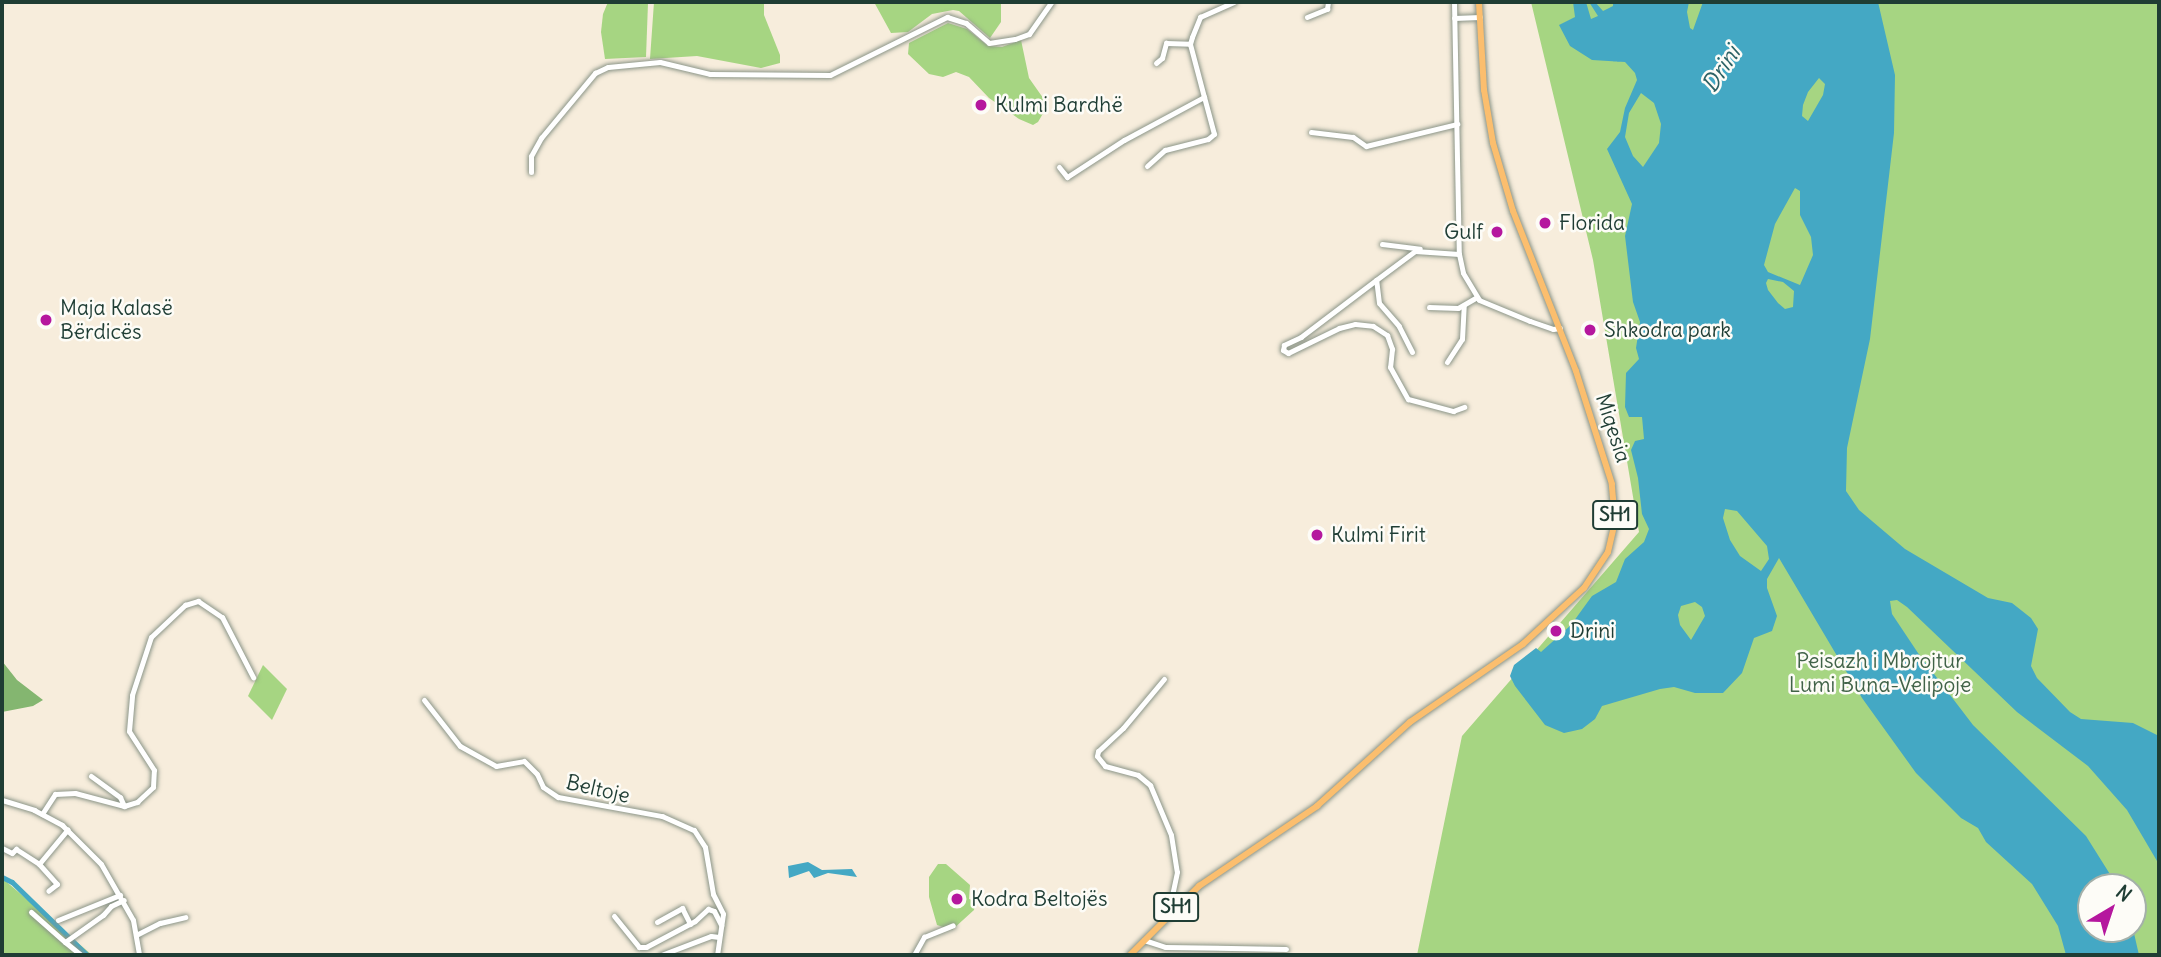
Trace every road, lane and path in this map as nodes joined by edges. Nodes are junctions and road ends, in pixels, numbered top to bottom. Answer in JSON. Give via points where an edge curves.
{"nodes":[{"id":1,"x":1051,"y":2,"type":"edge"},
{"id":2,"x":1234,"y":2,"type":"edge"},
{"id":3,"x":1328,"y":2,"type":"edge"},
{"id":4,"x":1454,"y":2,"type":"edge"},
{"id":5,"x":1479,"y":2,"type":"edge"},
{"id":6,"x":1307,"y":17,"type":"dead end"},
{"id":7,"x":1480,"y":17,"type":"junction"},
{"id":8,"x":1454,"y":18,"type":"junction"},
{"id":9,"x":1190,"y":44,"type":"junction"},
{"id":10,"x":1156,"y":63,"type":"dead end"},
{"id":11,"x":1204,"y":97,"type":"junction"},
{"id":12,"x":1457,"y":124,"type":"junction"},
{"id":13,"x":1311,"y":132,"type":"dead end"},
{"id":14,"x":1147,"y":166,"type":"dead end"},
{"id":15,"x":1059,"y":167,"type":"dead end"},
{"id":16,"x":531,"y":172,"type":"dead end"},
{"id":17,"x":1382,"y":244,"type":"dead end"},
{"id":18,"x":1428,"y":250,"type":"junction"},
{"id":19,"x":1459,"y":254,"type":"junction"},
{"id":20,"x":1376,"y":279,"type":"junction"},
{"id":21,"x":1475,"y":298,"type":"junction"},
{"id":22,"x":1464,"y":306,"type":"junction"},
{"id":23,"x":1429,"y":307,"type":"dead end"},
{"id":24,"x":1560,"y":328,"type":"junction"},
{"id":25,"x":1412,"y":352,"type":"dead end"},
{"id":26,"x":1447,"y":362,"type":"dead end"},
{"id":27,"x":1465,"y":407,"type":"dead end"},
{"id":28,"x":253,"y":677,"type":"dead end"},
{"id":29,"x":1164,"y":679,"type":"dead end"},
{"id":30,"x":424,"y":700,"type":"dead end"},
{"id":31,"x":91,"y":776,"type":"dead end"},
{"id":32,"x":2,"y":800,"type":"edge"},
{"id":33,"x":124,"y":806,"type":"junction"},
{"id":34,"x":41,"y":814,"type":"junction"},
{"id":35,"x":68,"y":829,"type":"junction"},
{"id":36,"x":2,"y":848,"type":"edge"},
{"id":37,"x":38,"y":864,"type":"junction"},
{"id":38,"x":48,"y":891,"type":"dead end"},
{"id":39,"x":122,"y":897,"type":"junction"},
{"id":40,"x":1177,"y":906,"type":"junction"},
{"id":41,"x":31,"y":912,"type":"dead end"},
{"id":42,"x":614,"y":916,"type":"dead end"},
{"id":43,"x":185,"y":918,"type":"dead end"},
{"id":44,"x":58,"y":920,"type":"dead end"},
{"id":45,"x":657,"y":922,"type":"dead end"},
{"id":46,"x":690,"y":924,"type":"junction"},
{"id":47,"x":721,"y":925,"type":"junction"},
{"id":48,"x":953,"y":925,"type":"dead end"},
{"id":49,"x":136,"y":935,"type":"junction"},
{"id":50,"x":719,"y":937,"type":"junction"},
{"id":51,"x":1144,"y":940,"type":"junction"},
{"id":52,"x":66,"y":941,"type":"junction"},
{"id":53,"x":1286,"y":949,"type":"dead end"},
{"id":54,"x":1226,"y":952,"type":"edge"},
{"id":55,"x":81,"y":955,"type":"edge"},
{"id":56,"x":139,"y":955,"type":"edge"},
{"id":57,"x":661,"y":955,"type":"edge"},
{"id":58,"x":717,"y":955,"type":"edge"},
{"id":59,"x":914,"y":955,"type":"edge"},
{"id":60,"x":1130,"y":955,"type":"edge"}],
"edges":[{"from":1,"to":16,"type":"street","via":[[1029,34],[1015,39],[989,43],[966,23],[947,17],[830,75],[710,74],[660,62],[608,67],[595,73],[541,138],[531,156]]},
{"from":2,"to":9,"type":"street","via":[[1200,17]]},
{"from":3,"to":6,"type":"street","via":[[1327,9]]},
{"from":4,"to":8,"type":"street"},
{"from":5,"to":7,"type":"main road","name":"Miqesia","number":"SH1"},
{"from":7,"to":8,"type":"street"},
{"from":7,"to":24,"type":"main road","name":"Miqesia","number":"SH1","via":[[1484,90],[1493,143],[1513,211]]},
{"from":8,"to":12,"type":"street"},
{"from":9,"to":10,"type":"street","via":[[1166,43]]},
{"from":9,"to":11,"type":"street"},
{"from":11,"to":14,"type":"street","via":[[1214,134],[1165,150]]},
{"from":11,"to":15,"type":"street","via":[[1067,177]]},
{"from":12,"to":13,"type":"street","via":[[1366,146],[1353,137]]},
{"from":12,"to":19,"type":"street"},
{"from":17,"to":18,"type":"street"},
{"from":18,"to":19,"type":"street"},
{"from":18,"to":20,"type":"street","via":[[1410,254]]},
{"from":19,"to":21,"type":"street"},
{"from":20,"to":25,"type":"street","via":[[1379,303],[1399,326]]},
{"from":20,"to":27,"type":"street","via":[[1284,345],[1284,352],[1339,328],[1373,326],[1387,335],[1392,349],[1390,367],[1408,399],[1453,411]]},
{"from":21,"to":22,"type":"street"},
{"from":21,"to":24,"type":"street"},
{"from":22,"to":23,"type":"street"},
{"from":22,"to":26,"type":"street","via":[[1463,335]]},
{"from":24,"to":40,"type":"main road","name":"Miqesia","number":"SH1","via":[[1612,484],[1612,538],[1600,567],[1584,589],[1523,644],[1409,722],[1317,806],[1227,865]]},
{"from":28,"to":33,"type":"street","via":[[222,617],[198,601],[185,605],[151,637],[132,695],[129,727],[156,776],[147,794]]},
{"from":29,"to":40,"type":"street","via":[[1097,756],[1105,766],[1138,775],[1150,785],[1171,835],[1177,872],[1171,900]]},
{"from":30,"to":47,"type":"street","name":"Beltoje","via":[[460,746],[496,766],[524,761],[543,787],[558,797],[662,816],[694,830],[705,847],[713,894],[723,914]]},
{"from":31,"to":33,"type":"street","via":[[120,797]]},
{"from":32,"to":34,"type":"street"},
{"from":33,"to":34,"type":"street","via":[[63,792],[52,797]]},
{"from":34,"to":35,"type":"street"},
{"from":35,"to":37,"type":"street"},
{"from":35,"to":39,"type":"street","via":[[102,864]]},
{"from":36,"to":37,"type":"street","via":[[12,853],[16,849]]},
{"from":37,"to":38,"type":"street","via":[[57,884]]},
{"from":39,"to":44,"type":"street"},
{"from":39,"to":49,"type":"street"},
{"from":39,"to":52,"type":"street"},
{"from":40,"to":51,"type":"main road","number":"SH1"},
{"from":41,"to":52,"type":"street"},
{"from":42,"to":46,"type":"street","via":[[639,947]]},
{"from":43,"to":49,"type":"street"},
{"from":45,"to":46,"type":"street","via":[[682,908]]},
{"from":46,"to":47,"type":"street","via":[[711,908]]},
{"from":47,"to":50,"type":"street","name":"Beltoje"},
{"from":48,"to":59,"type":"street","via":[[924,937]]},
{"from":49,"to":56,"type":"street"},
{"from":50,"to":57,"type":"street"},
{"from":50,"to":58,"type":"street","name":"Beltoje"},
{"from":51,"to":54,"type":"street","via":[[1164,947]]},
{"from":51,"to":60,"type":"main road","number":"SH1"},
{"from":52,"to":55,"type":"street"},
{"from":53,"to":54,"type":"street"}]}
